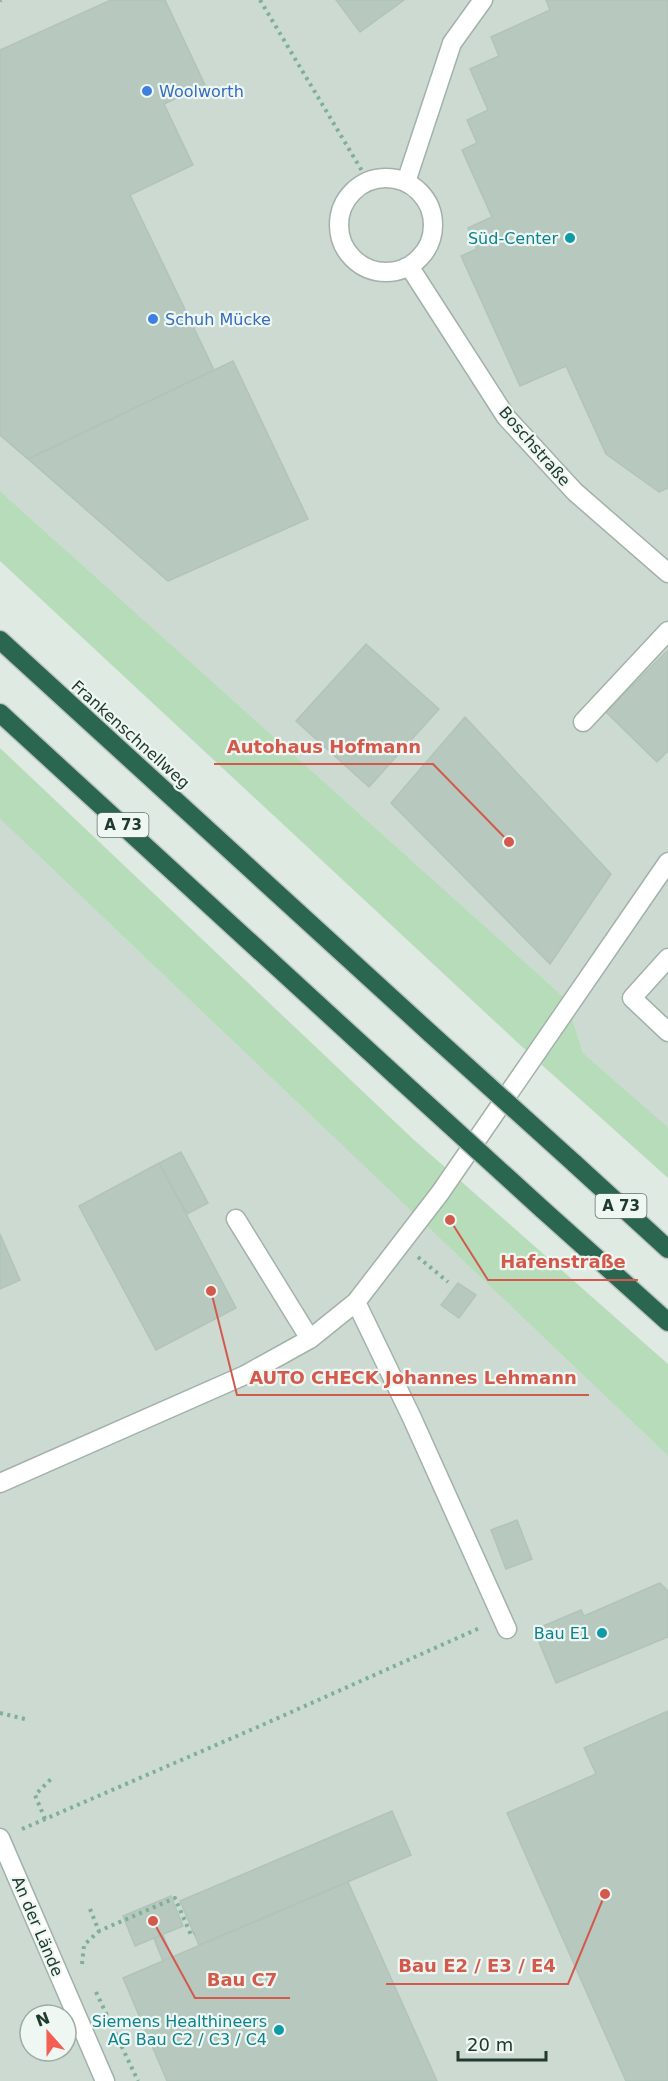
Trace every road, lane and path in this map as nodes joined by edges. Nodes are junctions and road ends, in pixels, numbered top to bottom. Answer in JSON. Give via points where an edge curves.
{"nodes":[{"id":1,"x":260,"y":0,"type":"edge"},
{"id":2,"x":483,"y":0,"type":"edge"},
{"id":3,"x":368,"y":181,"type":"junction"},
{"id":4,"x":406,"y":182,"type":"junction"},
{"id":5,"x":409,"y":266,"type":"junction"},
{"id":6,"x":668,"y":573,"type":"edge"},
{"id":7,"x":668,"y":631,"type":"edge"},
{"id":8,"x":0,"y":640,"type":"edge"},
{"id":9,"x":0,"y":713,"type":"edge"},
{"id":10,"x":583,"y":722,"type":"dead end"},
{"id":11,"x":668,"y":862,"type":"edge"},
{"id":12,"x":668,"y":958,"type":"edge"},
{"id":13,"x":668,"y":1032,"type":"edge"},
{"id":14,"x":236,"y":1220,"type":"dead end"},
{"id":15,"x":402,"y":1242,"type":"junction"},
{"id":16,"x":668,"y":1249,"type":"edge"},
{"id":17,"x":448,"y":1282,"type":"dead end"},
{"id":18,"x":356,"y":1302,"type":"junction"},
{"id":19,"x":668,"y":1322,"type":"edge"},
{"id":20,"x":310,"y":1339,"type":"junction"},
{"id":21,"x":0,"y":1483,"type":"edge"},
{"id":22,"x":505,"y":1623,"type":"joint"},
{"id":23,"x":0,"y":1713,"type":"edge"},
{"id":24,"x":25,"y":1719,"type":"dead end"},
{"id":25,"x":51,"y":1779,"type":"dead end"},
{"id":26,"x":0,"y":1838,"type":"edge"},
{"id":27,"x":90,"y":1909,"type":"dead end"},
{"id":28,"x":99,"y":1931,"type":"junction"},
{"id":29,"x":194,"y":1933,"type":"dead end"},
{"id":30,"x":87,"y":1973,"type":"dead end"},
{"id":31,"x":92,"y":1984,"type":"dead end"},
{"id":32,"x":105,"y":2081,"type":"edge"},
{"id":33,"x":138,"y":2081,"type":"edge"}],
"edges":[{"from":1,"to":3,"type":"path"},
{"from":2,"to":4,"type":"street","via":[[452,43]]},
{"from":3,"to":4,"type":"street","via":[[387,178]]},
{"from":3,"to":5,"type":"street","via":[[349,196],[342,210],[342,242],[363,266],[379,271]]},
{"from":4,"to":5,"type":"street","via":[[428,202],[433,216],[429,245]]},
{"from":5,"to":6,"type":"street","name":"Boschstraße","via":[[506,417],[575,492]]},
{"from":7,"to":10,"type":"street"},
{"from":8,"to":16,"type":"highway","name":"Frankenschnellweg","number":"A 73","bridge":true},
{"from":9,"to":19,"type":"highway","number":"A 73","bridge":true},
{"from":11,"to":15,"type":"street","via":[[440,1193]]},
{"from":12,"to":13,"type":"street","via":[[632,999]]},
{"from":14,"to":20,"type":"street"},
{"from":15,"to":17,"type":"path"},
{"from":15,"to":18,"type":"street"},
{"from":18,"to":20,"type":"street"},
{"from":18,"to":22,"type":"street"},
{"from":20,"to":21,"type":"street","via":[[245,1376]]},
{"from":22,"to":25,"type":"path","via":[[45,1818],[35,1795]]},
{"from":23,"to":24,"type":"path"},
{"from":26,"to":32,"type":"street","name":"An der Lände"},
{"from":27,"to":28,"type":"path"},
{"from":28,"to":29,"type":"path","via":[[175,1898],[191,1935]]},
{"from":28,"to":30,"type":"path","via":[[84,1945],[82,1962]]},
{"from":31,"to":33,"type":"path"}]}
